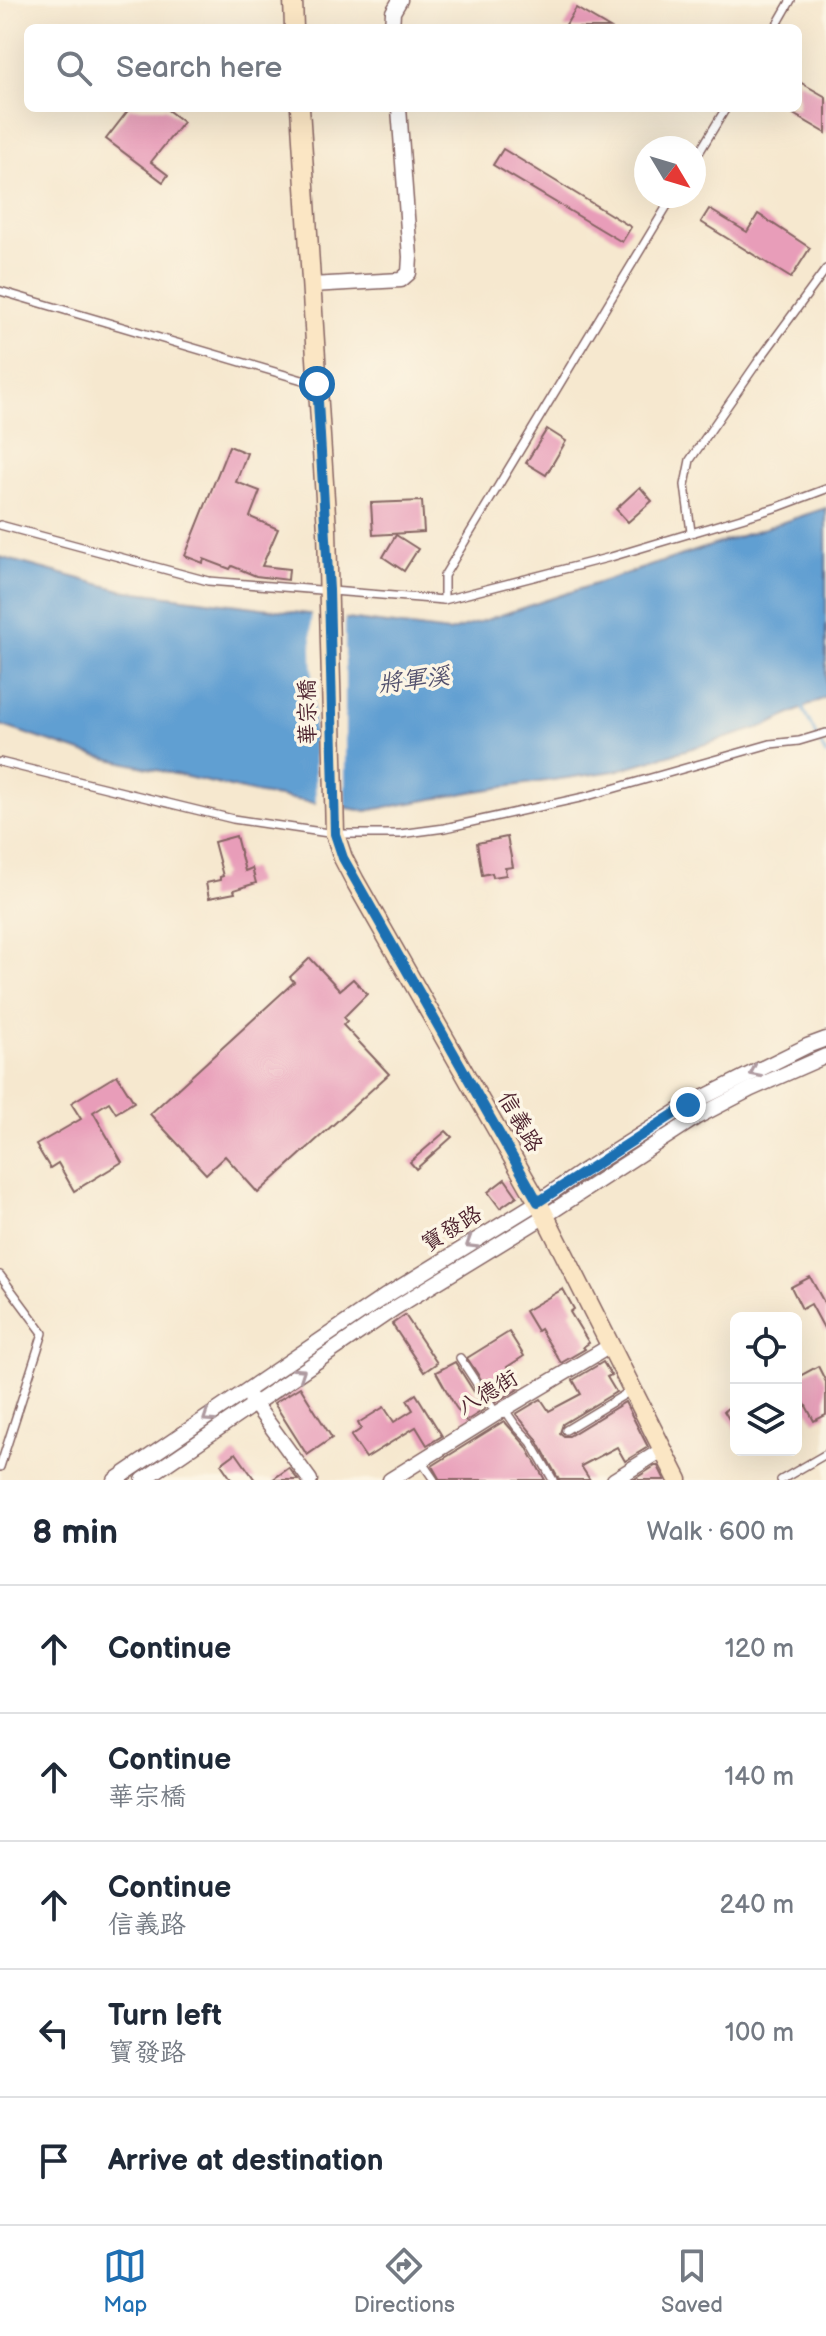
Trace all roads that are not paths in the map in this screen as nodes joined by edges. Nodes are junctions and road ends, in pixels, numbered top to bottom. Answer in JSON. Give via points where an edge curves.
{"nodes":[{"id":1,"x":293,"y":0,"type":"edge"},
{"id":2,"x":400,"y":0,"type":"edge"},
{"id":3,"x":791,"y":0,"type":"edge"},
{"id":4,"x":294,"y":24,"type":"edge"},
{"id":5,"x":392,"y":24,"type":"edge"},
{"id":6,"x":777,"y":24,"type":"edge"},
{"id":7,"x":300,"y":112,"type":"edge"},
{"id":8,"x":399,"y":112,"type":"edge"},
{"id":9,"x":724,"y":112,"type":"edge"},
{"id":10,"x":706,"y":141,"type":"edge"},
{"id":11,"x":666,"y":208,"type":"edge"},
{"id":12,"x":826,"y":269,"type":"edge"},
{"id":13,"x":311,"y":285,"type":"junction"},
{"id":14,"x":0,"y":291,"type":"edge"},
{"id":15,"x":317,"y":384,"type":"junction"},
{"id":16,"x":826,"y":489,"type":"edge"},
{"id":17,"x":0,"y":525,"type":"edge"},
{"id":18,"x":691,"y":532,"type":"junction"},
{"id":19,"x":329,"y":590,"type":"junction"},
{"id":20,"x":444,"y":600,"type":"junction"},
{"id":21,"x":826,"y":733,"type":"edge"},
{"id":22,"x":0,"y":762,"type":"edge"},
{"id":23,"x":335,"y":834,"type":"junction"},
{"id":24,"x":826,"y":1039,"type":"edge"},
{"id":25,"x":826,"y":1056,"type":"edge"},
{"id":26,"x":541,"y":1209,"type":"junction"},
{"id":27,"x":0,"y":1275,"type":"edge"},
{"id":28,"x":610,"y":1346,"type":"junction"},
{"id":29,"x":460,"y":1358,"type":"dead end"},
{"id":30,"x":632,"y":1390,"type":"junction"},
{"id":31,"x":250,"y":1398,"type":"junction"},
{"id":32,"x":500,"y":1411,"type":"junction"},
{"id":33,"x":566,"y":1430,"type":"dead end"},
{"id":34,"x":662,"y":1450,"type":"junction"},
{"id":35,"x":826,"y":1454,"type":"edge"},
{"id":36,"x":421,"y":1461,"type":"junction"},
{"id":37,"x":0,"y":1467,"type":"edge"},
{"id":38,"x":115,"y":1480,"type":"edge"},
{"id":39,"x":143,"y":1480,"type":"edge"},
{"id":40,"x":310,"y":1480,"type":"edge"},
{"id":41,"x":390,"y":1480,"type":"edge"},
{"id":42,"x":434,"y":1480,"type":"edge"},
{"id":43,"x":553,"y":1480,"type":"edge"},
{"id":44,"x":614,"y":1480,"type":"edge"},
{"id":45,"x":678,"y":1480,"type":"edge"},
{"id":46,"x":781,"y":1480,"type":"edge"}],
"edges":[{"from":1,"to":4,"type":"street"},
{"from":2,"to":5,"type":"street"},
{"from":3,"to":6,"type":"lane"},
{"from":7,"to":13,"type":"street","name":"華宗橋"},
{"from":8,"to":13,"type":"street","via":[[409,273],[401,280]]},
{"from":9,"to":10,"type":"lane"},
{"from":11,"to":20,"type":"lane","via":[[444,576]]},
{"from":12,"to":18,"type":"lane","via":[[690,460],[685,485]]},
{"from":13,"to":15,"type":"street","name":"華宗橋"},
{"from":14,"to":15,"type":"lane"},
{"from":15,"to":19,"type":"street","name":"華宗橋"},
{"from":16,"to":18,"type":"lane"},
{"from":17,"to":19,"type":"lane","via":[[208,581]]},
{"from":18,"to":20,"type":"lane"},
{"from":19,"to":20,"type":"lane"},
{"from":19,"to":23,"type":"street","name":"華宗橋"},
{"from":21,"to":23,"type":"lane","via":[[445,828]]},
{"from":22,"to":23,"type":"lane","via":[[233,819]]},
{"from":23,"to":26,"type":"street","name":"信義路","via":[[355,881]]},
{"from":24,"to":26,"type":"street","name":"寶發路","one_way":true,"via":[[688,1105]]},
{"from":25,"to":26,"type":"street","name":"寶發路","via":[[697,1117]]},
{"from":26,"to":28,"type":"street","name":"信義路"},
{"from":26,"to":31,"type":"street","name":"寶發路","via":[[384,1297]]},
{"from":27,"to":37,"type":"lane","via":[[43,1333]]},
{"from":28,"to":30,"type":"street","name":"信義路"},
{"from":28,"to":32,"type":"street","name":"八德街"},
{"from":29,"to":32,"type":"lane"},
{"from":30,"to":33,"type":"lane"},
{"from":30,"to":34,"type":"street","name":"信義路"},
{"from":31,"to":38,"type":"street","name":"寶發路","one_way":true},
{"from":31,"to":39,"type":"street","name":"寶發路"},
{"from":31,"to":40,"type":"street"},
{"from":32,"to":36,"type":"street","name":"八德街"},
{"from":32,"to":43,"type":"lane","via":[[531,1442]]},
{"from":34,"to":44,"type":"street"},
{"from":34,"to":45,"type":"street","name":"信義路"},
{"from":35,"to":46,"type":"lane"},
{"from":36,"to":41,"type":"street","name":"八德街"},
{"from":36,"to":42,"type":"lane"}]}
